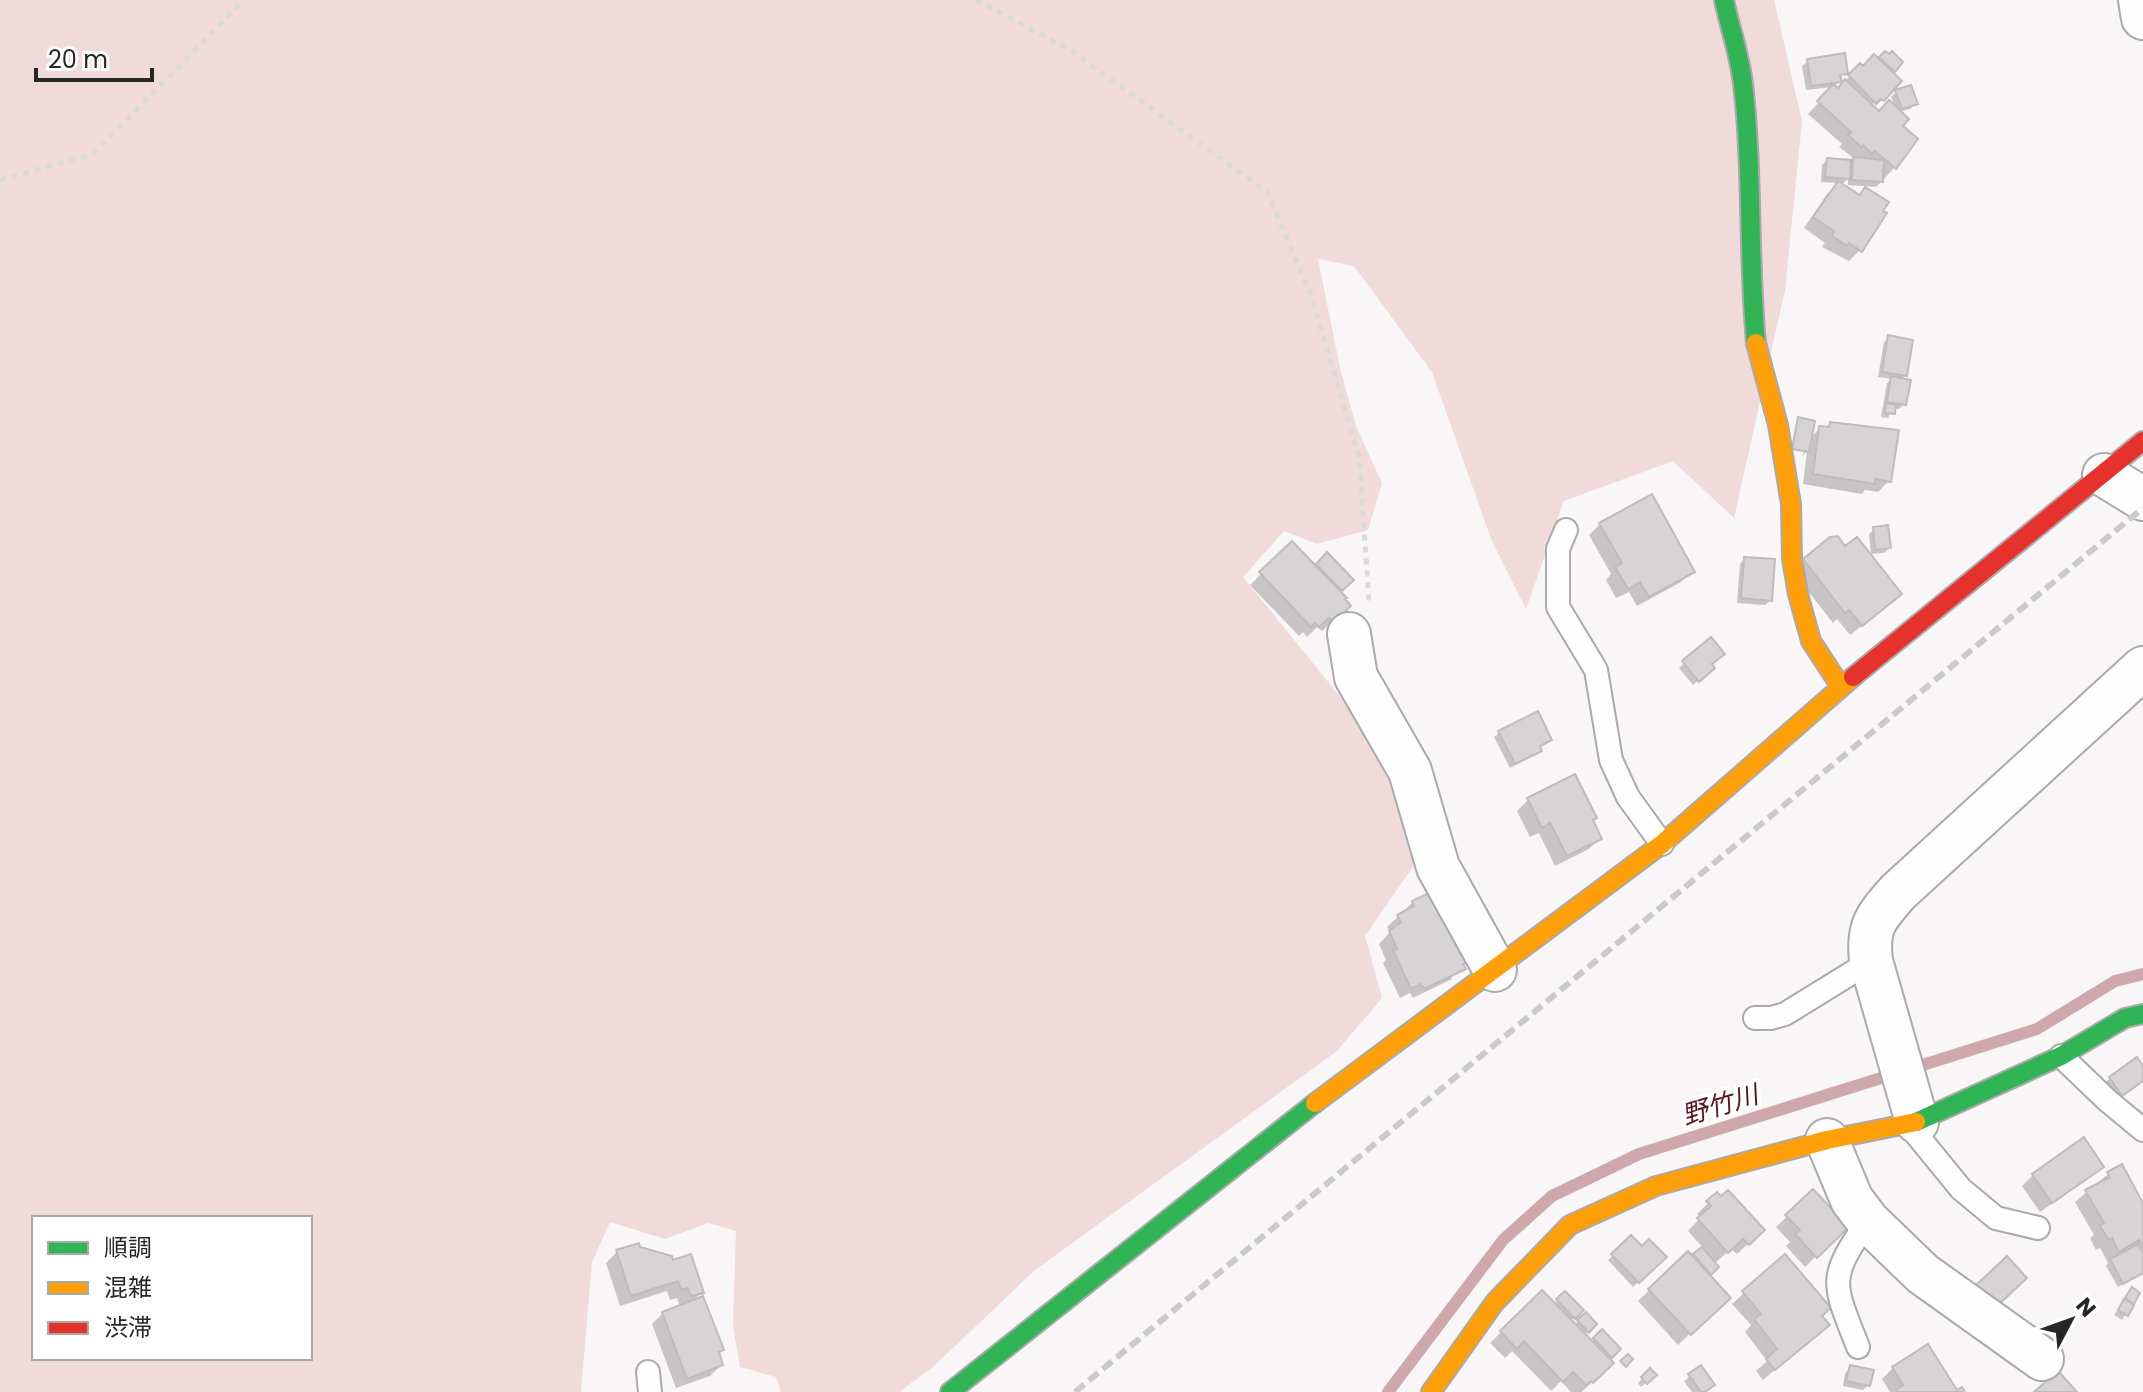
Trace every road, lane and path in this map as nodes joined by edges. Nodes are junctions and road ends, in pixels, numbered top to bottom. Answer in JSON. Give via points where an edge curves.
{"nodes":[{"id":1,"x":244,"y":0,"type":"edge"},
{"id":2,"x":976,"y":0,"type":"edge"},
{"id":3,"x":1724,"y":0,"type":"edge"},
{"id":4,"x":2140,"y":0,"type":"edge"},
{"id":5,"x":2143,"y":18,"type":"edge"},
{"id":6,"x":0,"y":180,"type":"edge"},
{"id":7,"x":2143,"y":441,"type":"edge"},
{"id":8,"x":2104,"y":475,"type":"junction"},
{"id":9,"x":2143,"y":499,"type":"edge"},
{"id":10,"x":1566,"y":530,"type":"dead end"},
{"id":11,"x":1349,"y":634,"type":"joint"},
{"id":12,"x":2143,"y":668,"type":"edge"},
{"id":13,"x":1841,"y":687,"type":"junction"},
{"id":14,"x":1662,"y":844,"type":"junction"},
{"id":15,"x":1871,"y":961,"type":"junction"},
{"id":16,"x":1495,"y":970,"type":"junction"},
{"id":17,"x":2143,"y":1014,"type":"edge"},
{"id":18,"x":1755,"y":1018,"type":"dead end"},
{"id":19,"x":2061,"y":1056,"type":"junction"},
{"id":20,"x":1912,"y":1122,"type":"junction"},
{"id":21,"x":2143,"y":1130,"type":"edge"},
{"id":22,"x":1827,"y":1140,"type":"junction"},
{"id":23,"x":1868,"y":1221,"type":"junction"},
{"id":24,"x":2038,"y":1228,"type":"dead end"},
{"id":25,"x":1858,"y":1347,"type":"dead end"},
{"id":26,"x":2042,"y":1359,"type":"dead end"},
{"id":27,"x":950,"y":1392,"type":"edge"},
{"id":28,"x":1431,"y":1392,"type":"edge"}],
"edges":[{"from":1,"to":6,"type":"path","via":[[93,154]]},
{"from":2,"to":11,"type":"path","via":[[1072,51],[1267,192],[1311,295],[1359,457],[1369,609]]},
{"from":3,"to":13,"type":"street","via":[[1743,82],[1757,349],[1778,425],[1791,504],[1794,571],[1811,641]]},
{"from":4,"to":5,"type":"street"},
{"from":7,"to":8,"type":"street"},
{"from":8,"to":9,"type":"street"},
{"from":8,"to":13,"type":"street"},
{"from":10,"to":14,"type":"lane","via":[[1558,549],[1558,607],[1596,670],[1611,760],[1628,797]]},
{"from":11,"to":16,"type":"street","via":[[1356,677],[1410,771],[1438,867]]},
{"from":12,"to":15,"type":"street","via":[[1898,892],[1875,917]]},
{"from":13,"to":14,"type":"street"},
{"from":14,"to":16,"type":"street"},
{"from":15,"to":18,"type":"lane","via":[[1785,1014]]},
{"from":15,"to":20,"type":"street","via":[[1902,1061]]},
{"from":16,"to":27,"type":"street","via":[[1261,1143]]},
{"from":17,"to":19,"type":"street","via":[[2125,1018]]},
{"from":19,"to":20,"type":"street"},
{"from":19,"to":21,"type":"lane"},
{"from":20,"to":22,"type":"street"},
{"from":20,"to":24,"type":"lane","via":[[1961,1189],[1996,1218]]},
{"from":22,"to":23,"type":"street","via":[[1852,1200]]},
{"from":22,"to":28,"type":"street","via":[[1656,1186],[1570,1225],[1495,1302]]},
{"from":23,"to":25,"type":"lane","via":[[1844,1256],[1838,1276],[1837,1294]]},
{"from":23,"to":26,"type":"street","via":[[1923,1274]]}]}
